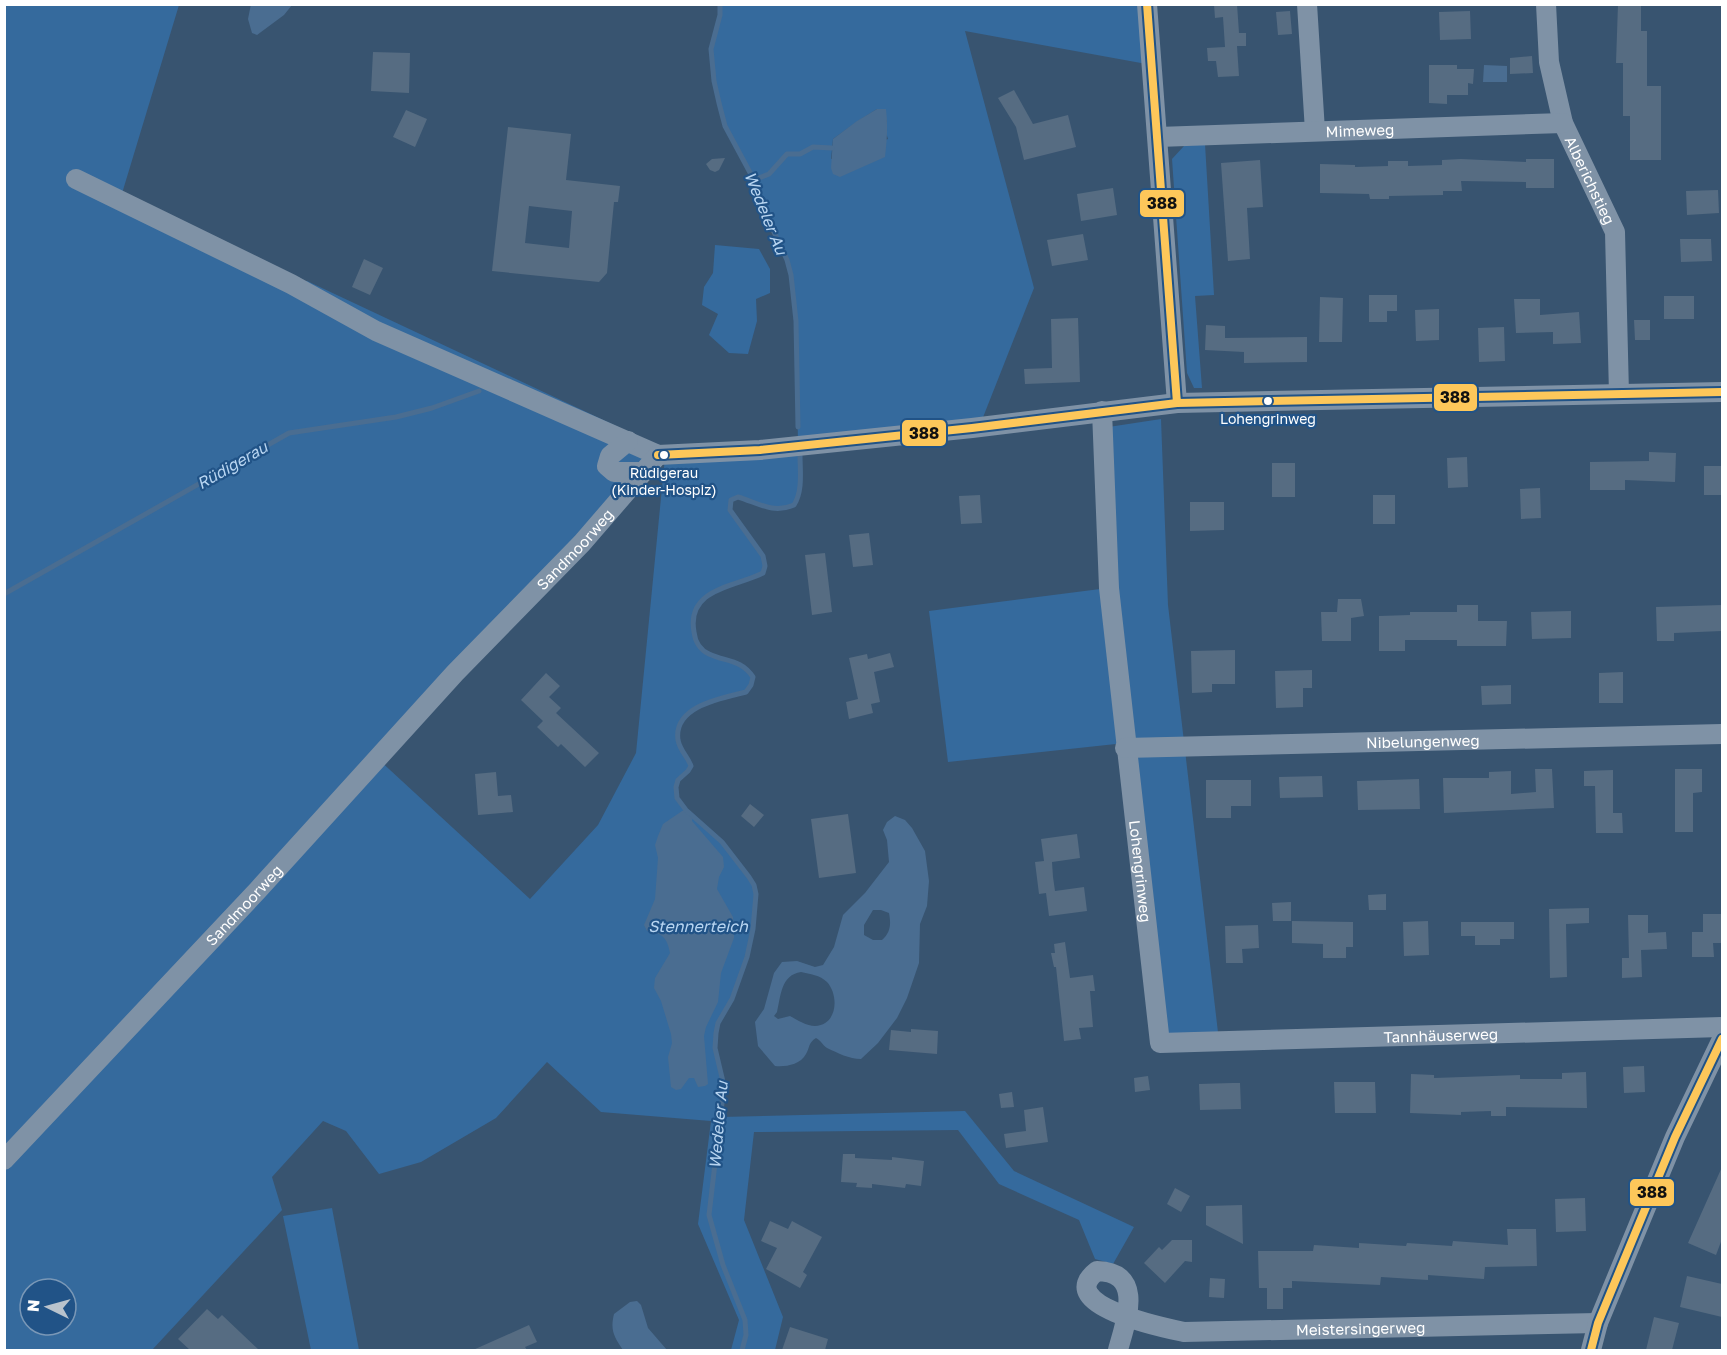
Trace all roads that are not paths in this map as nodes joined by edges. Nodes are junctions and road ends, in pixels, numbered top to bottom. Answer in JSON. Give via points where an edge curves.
{"nodes":[{"id":1,"x":1147,"y":4,"type":"edge"},
{"id":2,"x":1307,"y":4,"type":"edge"},
{"id":3,"x":1546,"y":4,"type":"edge"},
{"id":4,"x":1563,"y":123,"type":"junction"},
{"id":5,"x":1315,"y":131,"type":"junction"},
{"id":6,"x":1158,"y":137,"type":"junction"},
{"id":7,"x":76,"y":178,"type":"dead end"},
{"id":8,"x":1722,"y":392,"type":"edge"},
{"id":9,"x":1619,"y":394,"type":"junction"},
{"id":10,"x":1177,"y":403,"type":"junction"},
{"id":11,"x":1102,"y":411,"type":"junction"},
{"id":12,"x":628,"y":441,"type":"junction"},
{"id":13,"x":658,"y":455,"type":"junction"},
{"id":14,"x":644,"y":472,"type":"junction"},
{"id":15,"x":1722,"y":734,"type":"edge"},
{"id":16,"x":1125,"y":748,"type":"junction"},
{"id":17,"x":1722,"y":1027,"type":"edge"},
{"id":18,"x":1722,"y":1039,"type":"edge"},
{"id":19,"x":1160,"y":1043,"type":"joint"},
{"id":20,"x":4,"y":1160,"type":"edge"},
{"id":21,"x":1599,"y":1323,"type":"junction"},
{"id":22,"x":1118,"y":1350,"type":"edge"},
{"id":23,"x":1591,"y":1350,"type":"edge"}],
"edges":[{"from":1,"to":6,"type":"street"},
{"from":2,"to":5,"type":"street"},
{"from":3,"to":4,"type":"street","name":"Alberichstieg","via":[[1549,62]]},
{"from":4,"to":5,"type":"street","name":"Mimeweg"},
{"from":4,"to":9,"type":"street","name":"Alberichstieg","via":[[1615,232]]},
{"from":5,"to":6,"type":"street","name":"Mimeweg"},
{"from":6,"to":10,"type":"street"},
{"from":7,"to":12,"type":"street","via":[[291,284],[376,331]]},
{"from":8,"to":9,"type":"street"},
{"from":9,"to":10,"type":"street"},
{"from":10,"to":11,"type":"street"},
{"from":11,"to":13,"type":"street","via":[[797,446]]},
{"from":11,"to":16,"type":"street","name":"Lohengrinweg","via":[[1109,588]]},
{"from":12,"to":13,"type":"street"},
{"from":12,"to":14,"type":"street","via":[[610,456],[607,466],[614,472]]},
{"from":13,"to":14,"type":"street","name":"Sandmoorweg"},
{"from":14,"to":20,"type":"street","name":"Sandmoorweg"},
{"from":15,"to":16,"type":"street","name":"Nibelungenweg"},
{"from":16,"to":19,"type":"street","name":"Lohengrinweg"},
{"from":17,"to":19,"type":"street","name":"Tannhäuserweg"},
{"from":18,"to":21,"type":"street","via":[[1675,1137]]},
{"from":21,"to":22,"type":"street","name":"Meistersingerweg","via":[[1184,1332],[1126,1317]]},
{"from":21,"to":23,"type":"street"}]}
